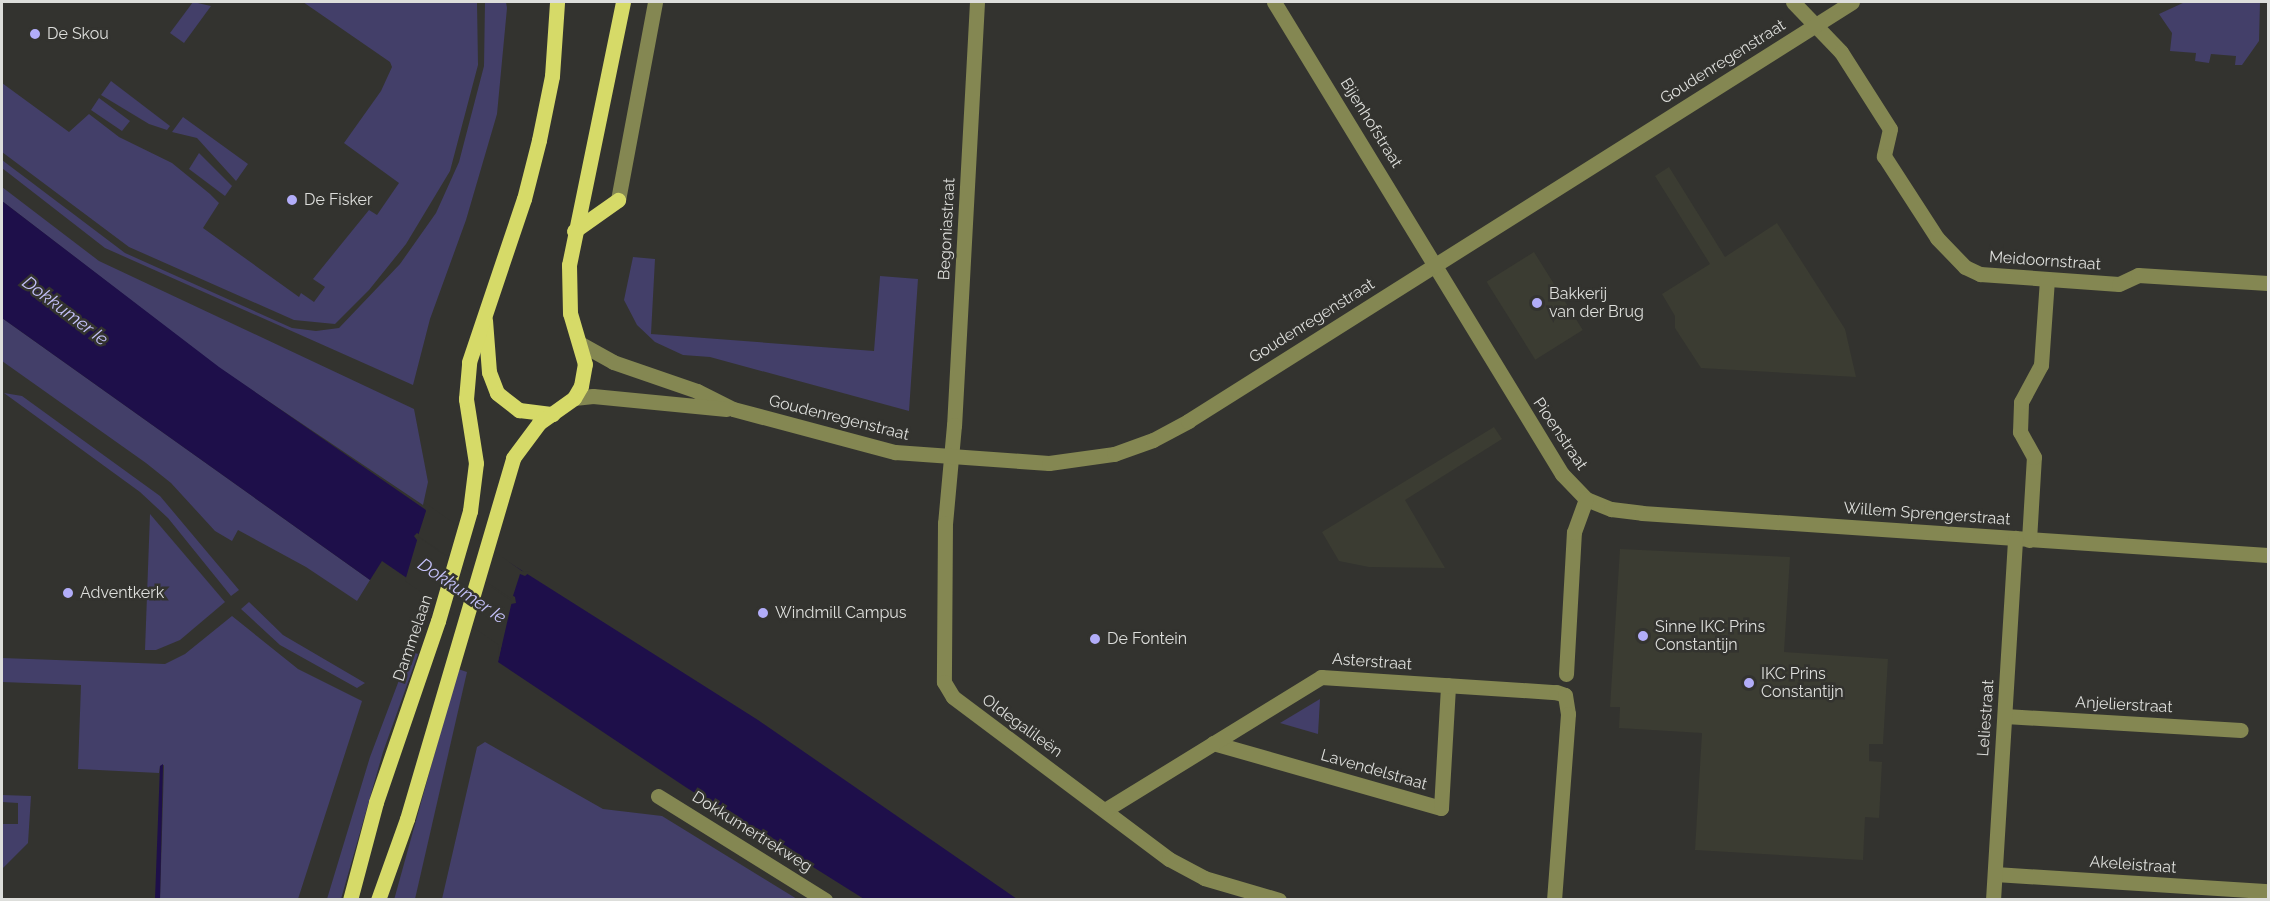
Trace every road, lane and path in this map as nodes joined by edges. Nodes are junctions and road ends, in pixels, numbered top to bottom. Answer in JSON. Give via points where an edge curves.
{"nodes":[{"id":1,"x":557,"y":2,"type":"edge"},
{"id":2,"x":623,"y":2,"type":"edge"},
{"id":3,"x":655,"y":2,"type":"edge"},
{"id":4,"x":977,"y":2,"type":"edge"},
{"id":5,"x":1277,"y":2,"type":"edge"},
{"id":6,"x":1793,"y":2,"type":"edge"},
{"id":7,"x":1852,"y":2,"type":"edge"},
{"id":8,"x":1815,"y":25,"type":"junction"},
{"id":9,"x":618,"y":200,"type":"joint"},
{"id":10,"x":574,"y":231,"type":"junction"},
{"id":11,"x":1435,"y":265,"type":"junction"},
{"id":12,"x":2047,"y":279,"type":"junction"},
{"id":13,"x":2268,"y":283,"type":"edge"},
{"id":14,"x":484,"y":314,"type":"junction"},
{"id":15,"x":581,"y":344,"type":"junction"},
{"id":16,"x":574,"y":398,"type":"junction"},
{"id":17,"x":733,"y":409,"type":"junction"},
{"id":18,"x":554,"y":414,"type":"junction"},
{"id":19,"x":952,"y":458,"type":"junction"},
{"id":20,"x":1586,"y":499,"type":"junction"},
{"id":21,"x":2022,"y":539,"type":"junction"},
{"id":22,"x":2268,"y":555,"type":"edge"},
{"id":23,"x":1566,"y":674,"type":"dead end"},
{"id":24,"x":1448,"y":685,"type":"junction"},
{"id":25,"x":2005,"y":716,"type":"junction"},
{"id":26,"x":2241,"y":730,"type":"dead end"},
{"id":27,"x":1214,"y":743,"type":"junction"},
{"id":28,"x":658,"y":796,"type":"dead end"},
{"id":29,"x":1105,"y":810,"type":"junction"},
{"id":30,"x":1995,"y":874,"type":"junction"},
{"id":31,"x":2268,"y":891,"type":"edge"},
{"id":32,"x":350,"y":900,"type":"edge"},
{"id":33,"x":378,"y":900,"type":"edge"},
{"id":34,"x":825,"y":900,"type":"edge"},
{"id":35,"x":1279,"y":900,"type":"edge"},
{"id":36,"x":1554,"y":900,"type":"edge"},
{"id":37,"x":1993,"y":900,"type":"edge"}],
"edges":[{"from":1,"to":14,"type":"main road","name":"Dammelaan","via":[[552,76],[539,140]]},
{"from":2,"to":10,"type":"main road"},
{"from":3,"to":9,"type":"street"},
{"from":4,"to":19,"type":"street","name":"Begoniastraat"},
{"from":5,"to":11,"type":"street","name":"Bijenhofstraat"},
{"from":6,"to":8,"type":"street","name":"Meidoornstraat"},
{"from":7,"to":8,"type":"street","name":"Goudenregenstraat"},
{"from":8,"to":11,"type":"street","name":"Goudenregenstraat"},
{"from":8,"to":12,"type":"street","name":"Meidoornstraat","via":[[1841,52],[1890,129],[1884,156],[1950,255],[1980,274]]},
{"from":9,"to":10,"type":"main road"},
{"from":10,"to":15,"type":"main road","via":[[567,297]]},
{"from":11,"to":19,"type":"street","name":"Goudenregenstraat","via":[[1188,421],[1143,444],[1065,462]]},
{"from":11,"to":20,"type":"street","name":"Pioenstraat","via":[[1562,474]]},
{"from":12,"to":13,"type":"street","name":"Meidoornstraat","via":[[2119,284],[2138,274]]},
{"from":12,"to":21,"type":"street","name":"Leliestraat","via":[[2041,364],[2021,402],[2020,432],[2034,457]]},
{"from":14,"to":18,"type":"main road","via":[[489,372],[497,393],[519,410]]},
{"from":14,"to":32,"type":"main road","name":"Dammelaan","via":[[469,362],[466,399],[476,463],[470,511],[438,621],[376,802]]},
{"from":15,"to":16,"type":"main road","via":[[585,372]]},
{"from":15,"to":17,"type":"street","name":"Goudenregenstraat","via":[[613,362],[697,391]]},
{"from":16,"to":17,"type":"street","name":"Goudenregenstraat","via":[[593,396]]},
{"from":16,"to":18,"type":"main road"},
{"from":17,"to":19,"type":"street","name":"Goudenregenstraat","via":[[867,446]]},
{"from":18,"to":33,"type":"main road","via":[[528,435],[513,458],[407,819]]},
{"from":19,"to":29,"type":"street","name":"Oldegalileën","via":[[945,523],[944,682],[953,697]]},
{"from":20,"to":21,"type":"street","name":"Willem Sprengerstraat","via":[[1611,509],[1642,513]]},
{"from":20,"to":23,"type":"street","via":[[1574,532]]},
{"from":21,"to":22,"type":"street","name":"Willem Sprengerstraat"},
{"from":21,"to":25,"type":"street","name":"Leliestraat"},
{"from":24,"to":27,"type":"street","name":"Asterstraat","via":[[1321,677]]},
{"from":24,"to":27,"type":"street","name":"Lavendelstraat","via":[[1442,808]]},
{"from":24,"to":36,"type":"street","name":"Asterstraat","via":[[1547,690],[1565,695],[1568,714]]},
{"from":25,"to":26,"type":"street","name":"Anjelierstraat"},
{"from":25,"to":30,"type":"street","name":"Leliestraat"},
{"from":27,"to":29,"type":"street","name":"Asterstraat"},
{"from":28,"to":34,"type":"street","name":"Dokkumertrekweg"},
{"from":29,"to":35,"type":"street","name":"Oldegalileën","via":[[1191,873]]},
{"from":30,"to":31,"type":"street","name":"Akeleistraat"},
{"from":30,"to":37,"type":"street","name":"Leliestraat"}]}
